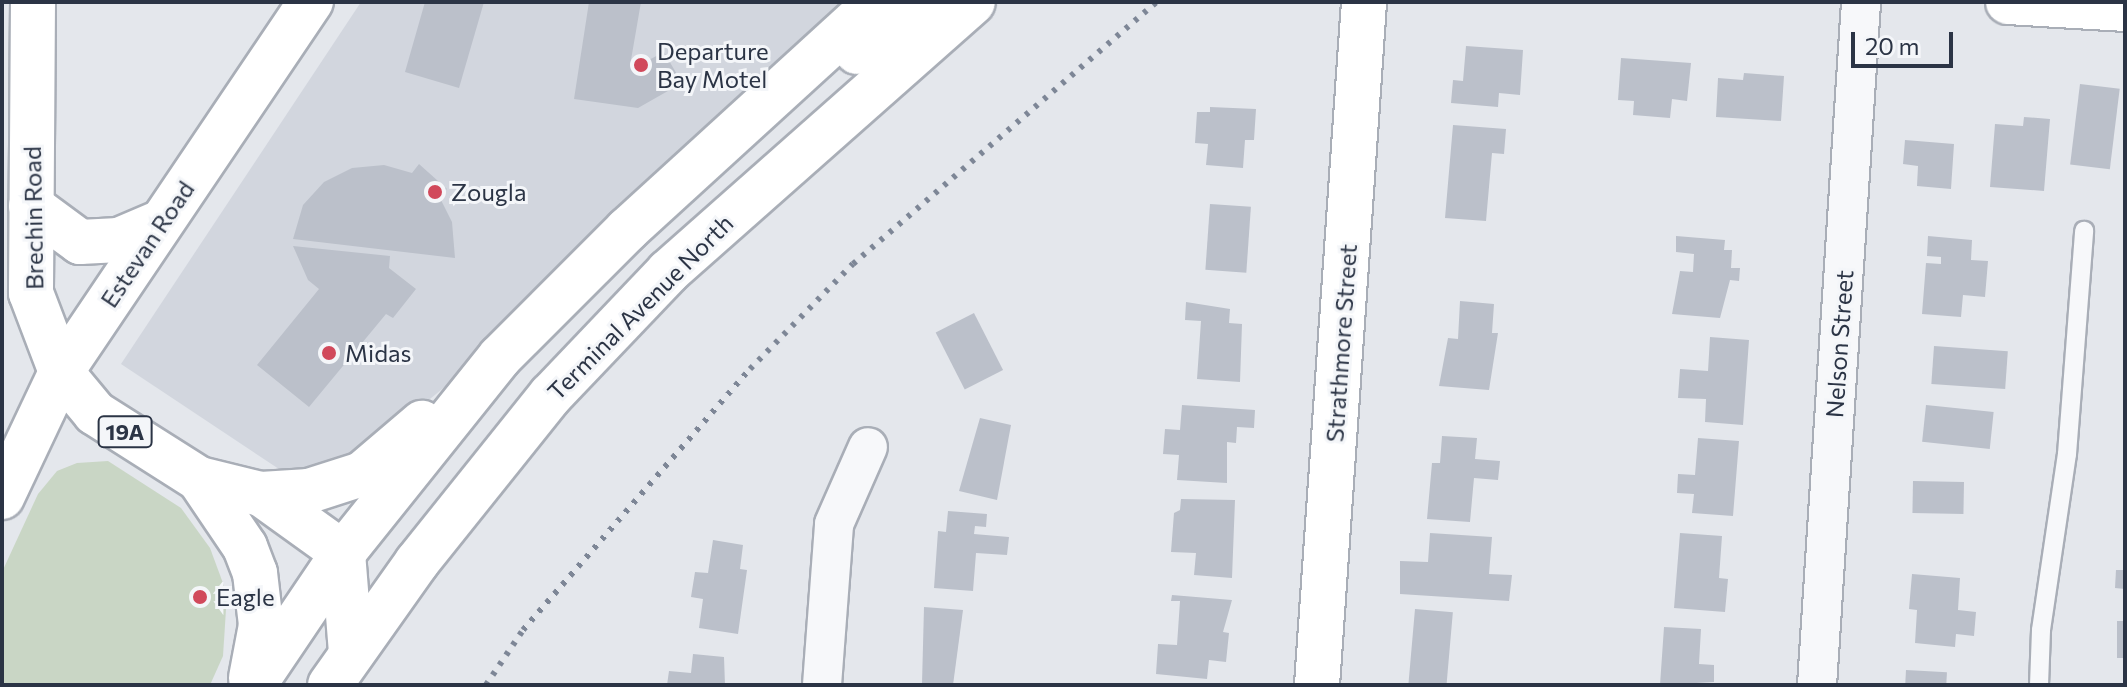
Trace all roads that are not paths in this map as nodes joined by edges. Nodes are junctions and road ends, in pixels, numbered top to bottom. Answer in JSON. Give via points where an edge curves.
{"nodes":[{"id":1,"x":33,"y":2,"type":"edge"},
{"id":2,"x":311,"y":2,"type":"edge"},
{"id":3,"x":877,"y":2,"type":"edge"},
{"id":4,"x":921,"y":2,"type":"edge"},
{"id":5,"x":973,"y":2,"type":"edge"},
{"id":6,"x":1364,"y":2,"type":"edge"},
{"id":7,"x":1861,"y":2,"type":"edge"},
{"id":8,"x":2008,"y":2,"type":"edge"},
{"id":9,"x":2125,"y":9,"type":"edge"},
{"id":10,"x":732,"y":132,"type":"junction"},
{"id":11,"x":31,"y":206,"type":"junction"},
{"id":12,"x":161,"y":222,"type":"junction"},
{"id":13,"x":2084,"y":231,"type":"dead end"},
{"id":14,"x":500,"y":357,"type":"junction"},
{"id":15,"x":61,"y":372,"type":"junction"},
{"id":16,"x":868,"y":447,"type":"dead end"},
{"id":17,"x":199,"y":479,"type":"junction"},
{"id":18,"x":261,"y":494,"type":"junction"},
{"id":19,"x":2,"y":497,"type":"edge"},
{"id":20,"x":343,"y":553,"type":"junction"},
{"id":21,"x":340,"y":669,"type":"edge"},
{"id":22,"x":252,"y":685,"type":"edge"},
{"id":23,"x":822,"y":685,"type":"edge"},
{"id":24,"x":1317,"y":685,"type":"edge"},
{"id":25,"x":1817,"y":685,"type":"edge"},
{"id":26,"x":2039,"y":685,"type":"edge"}],
"edges":[{"from":1,"to":11,"type":"main road","name":"Brechin Road","number":"19A"},
{"from":2,"to":12,"type":"main road","name":"Estevan Road"},
{"from":3,"to":10,"type":"main road"},
{"from":4,"to":10,"type":"main road","via":[[878,38]]},
{"from":5,"to":21,"type":"main road","name":"Terminal Avenue North","via":[[668,272],[551,395],[417,562]]},
{"from":6,"to":24,"type":"main road","name":"Strathmore Street"},
{"from":7,"to":25,"type":"street","name":"Nelson Street"},
{"from":8,"to":9,"type":"main road"},
{"from":10,"to":14,"type":"main road"},
{"from":11,"to":12,"type":"main road","via":[[80,242],[119,240]]},
{"from":11,"to":15,"type":"main road","name":"Brechin Road","number":"19A","via":[[31,293]]},
{"from":12,"to":15,"type":"main road","name":"Estevan Road"},
{"from":13,"to":26,"type":"lane","via":[[2067,454],[2041,630]]},
{"from":14,"to":18,"type":"main road","via":[[362,474],[309,491]]},
{"from":14,"to":20,"type":"main road"},
{"from":15,"to":17,"type":"main road","name":"Brechin Road","number":"19A","via":[[95,413]]},
{"from":15,"to":19,"type":"main road","name":"Estevan Road"},
{"from":16,"to":23,"type":"street","via":[[834,524]]},
{"from":17,"to":18,"type":"main road","name":"Brechin Road","number":"19A"},
{"from":17,"to":22,"type":"main road","via":[[245,547],[255,573],[261,625]]},
{"from":18,"to":20,"type":"main road","name":"Brechin Road","number":"19A"},
{"from":20,"to":21,"type":"main road"},
{"from":20,"to":22,"type":"main road"}]}
